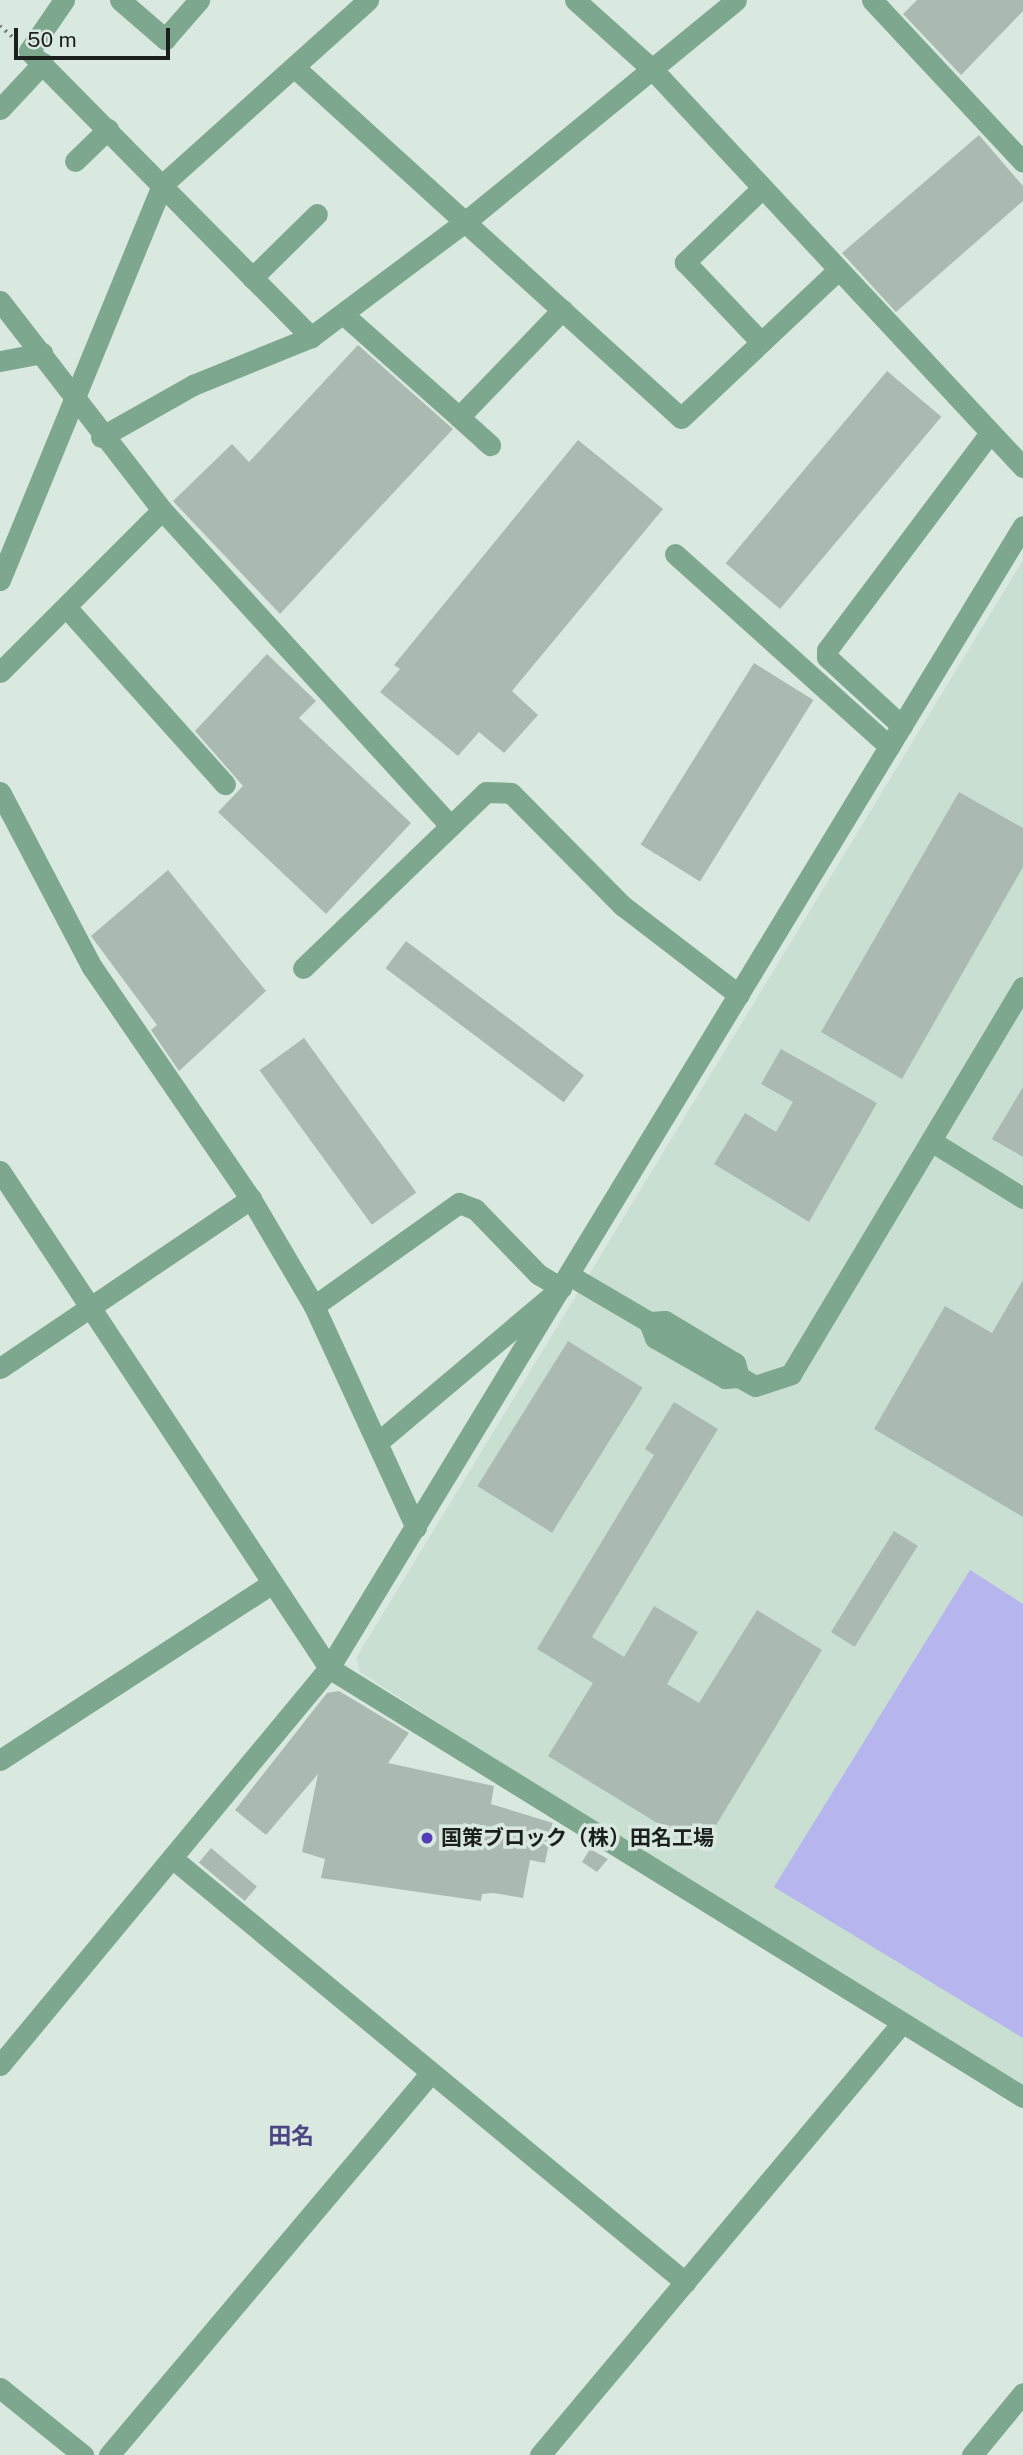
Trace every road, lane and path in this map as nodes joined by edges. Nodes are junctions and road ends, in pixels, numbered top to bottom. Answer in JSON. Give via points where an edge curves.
{"nodes":[{"id":1,"x":64,"y":0,"type":"edge"},
{"id":2,"x":120,"y":0,"type":"edge"},
{"id":3,"x":199,"y":0,"type":"edge"},
{"id":4,"x":368,"y":0,"type":"edge"},
{"id":5,"x":575,"y":0,"type":"edge"},
{"id":6,"x":872,"y":0,"type":"edge"},
{"id":7,"x":731,"y":2,"type":"edge"},
{"id":8,"x":43,"y":63,"type":"junction"},
{"id":9,"x":294,"y":67,"type":"junction"},
{"id":10,"x":653,"y":69,"type":"junction"},
{"id":11,"x":0,"y":109,"type":"edge"},
{"id":12,"x":108,"y":129,"type":"junction"},
{"id":13,"x":75,"y":161,"type":"dead end"},
{"id":14,"x":1023,"y":162,"type":"edge"},
{"id":15,"x":162,"y":185,"type":"junction"},
{"id":16,"x":759,"y":191,"type":"junction"},
{"id":17,"x":317,"y":214,"type":"dead end"},
{"id":18,"x":465,"y":222,"type":"junction"},
{"id":19,"x":836,"y":272,"type":"junction"},
{"id":20,"x":253,"y":278,"type":"junction"},
{"id":21,"x":0,"y":301,"type":"edge"},
{"id":22,"x":562,"y":310,"type":"junction"},
{"id":23,"x":343,"y":314,"type":"junction"},
{"id":24,"x":311,"y":337,"type":"junction"},
{"id":25,"x":761,"y":342,"type":"junction"},
{"id":26,"x":41,"y":352,"type":"junction"},
{"id":27,"x":0,"y":361,"type":"edge"},
{"id":28,"x":72,"y":395,"type":"junction"},
{"id":29,"x":459,"y":417,"type":"junction"},
{"id":30,"x":990,"y":433,"type":"junction"},
{"id":31,"x":101,"y":437,"type":"junction"},
{"id":32,"x":490,"y":445,"type":"dead end"},
{"id":33,"x":1023,"y":467,"type":"edge"},
{"id":34,"x":162,"y":510,"type":"junction"},
{"id":35,"x":1023,"y":527,"type":"edge"},
{"id":36,"x":675,"y":554,"type":"dead end"},
{"id":37,"x":0,"y":580,"type":"edge"},
{"id":38,"x":66,"y":607,"type":"junction"},
{"id":39,"x":0,"y":672,"type":"edge"},
{"id":40,"x":902,"y":726,"type":"junction"},
{"id":41,"x":889,"y":746,"type":"junction"},
{"id":42,"x":225,"y":784,"type":"dead end"},
{"id":43,"x":0,"y":792,"type":"edge"},
{"id":44,"x":451,"y":826,"type":"junction"},
{"id":45,"x":303,"y":968,"type":"dead end"},
{"id":46,"x":1023,"y":987,"type":"edge"},
{"id":47,"x":738,"y":995,"type":"junction"},
{"id":48,"x":930,"y":1141,"type":"junction"},
{"id":49,"x":0,"y":1171,"type":"edge"},
{"id":50,"x":1023,"y":1198,"type":"edge"},
{"id":51,"x":251,"y":1199,"type":"junction"},
{"id":52,"x":565,"y":1282,"type":"junction"},
{"id":53,"x":314,"y":1306,"type":"junction"},
{"id":54,"x":91,"y":1308,"type":"junction"},
{"id":55,"x":0,"y":1368,"type":"edge"},
{"id":56,"x":378,"y":1442,"type":"junction"},
{"id":57,"x":416,"y":1528,"type":"junction"},
{"id":58,"x":270,"y":1585,"type":"junction"},
{"id":59,"x":329,"y":1668,"type":"junction"},
{"id":60,"x":0,"y":1760,"type":"edge"},
{"id":61,"x":172,"y":1858,"type":"junction"},
{"id":62,"x":901,"y":2024,"type":"junction"},
{"id":63,"x":0,"y":2065,"type":"edge"},
{"id":64,"x":431,"y":2073,"type":"junction"},
{"id":65,"x":1023,"y":2098,"type":"edge"},
{"id":66,"x":685,"y":2282,"type":"junction"},
{"id":67,"x":0,"y":2388,"type":"edge"},
{"id":68,"x":1022,"y":2395,"type":"edge"},
{"id":69,"x":83,"y":2455,"type":"edge"},
{"id":70,"x":109,"y":2455,"type":"edge"},
{"id":71,"x":540,"y":2455,"type":"edge"},
{"id":72,"x":972,"y":2455,"type":"edge"}],
"edges":[{"from":1,"to":8,"type":"street","via":[[29,51]]},
{"from":2,"to":3,"type":"street","via":[[165,39]]},
{"from":4,"to":9,"type":"street"},
{"from":5,"to":10,"type":"street"},
{"from":6,"to":14,"type":"street"},
{"from":7,"to":10,"type":"street"},
{"from":8,"to":11,"type":"street"},
{"from":8,"to":12,"type":"street"},
{"from":9,"to":15,"type":"street"},
{"from":9,"to":18,"type":"street"},
{"from":10,"to":16,"type":"street"},
{"from":10,"to":18,"type":"street"},
{"from":12,"to":13,"type":"street"},
{"from":12,"to":15,"type":"street"},
{"from":15,"to":20,"type":"street"},
{"from":15,"to":28,"type":"street"},
{"from":16,"to":19,"type":"street"},
{"from":16,"to":25,"type":"street","via":[[680,256]]},
{"from":17,"to":20,"type":"street"},
{"from":18,"to":22,"type":"street"},
{"from":18,"to":23,"type":"street"},
{"from":19,"to":25,"type":"street"},
{"from":19,"to":30,"type":"street"},
{"from":20,"to":24,"type":"street"},
{"from":21,"to":26,"type":"street"},
{"from":22,"to":25,"type":"street","via":[[681,418]]},
{"from":22,"to":29,"type":"street"},
{"from":23,"to":24,"type":"street"},
{"from":23,"to":29,"type":"street"},
{"from":24,"to":31,"type":"street","via":[[193,385]]},
{"from":26,"to":27,"type":"street"},
{"from":26,"to":28,"type":"street"},
{"from":28,"to":31,"type":"street"},
{"from":28,"to":37,"type":"street"},
{"from":29,"to":32,"type":"street"},
{"from":30,"to":33,"type":"street"},
{"from":30,"to":40,"type":"street","via":[[827,650],[827,657]]},
{"from":31,"to":34,"type":"street"},
{"from":34,"to":38,"type":"street"},
{"from":34,"to":44,"type":"street"},
{"from":35,"to":40,"type":"street"},
{"from":36,"to":41,"type":"street"},
{"from":38,"to":39,"type":"street"},
{"from":38,"to":42,"type":"street"},
{"from":40,"to":41,"type":"street"},
{"from":41,"to":47,"type":"street"},
{"from":43,"to":51,"type":"street","via":[[92,967]]},
{"from":44,"to":45,"type":"street"},
{"from":44,"to":47,"type":"street","via":[[486,792],[511,793],[624,906]]},
{"from":46,"to":48,"type":"street"},
{"from":47,"to":52,"type":"street"},
{"from":48,"to":50,"type":"street"},
{"from":48,"to":52,"type":"street","via":[[791,1374],[755,1386],[739,1377],[725,1378],[655,1338],[649,1322]]},
{"from":49,"to":54,"type":"street"},
{"from":51,"to":53,"type":"street"},
{"from":51,"to":54,"type":"street"},
{"from":52,"to":53,"type":"street","via":[[538,1274],[475,1209],[459,1203]]},
{"from":52,"to":56,"type":"street"},
{"from":52,"to":57,"type":"street"},
{"from":53,"to":56,"type":"street"},
{"from":54,"to":55,"type":"street"},
{"from":54,"to":58,"type":"street"},
{"from":56,"to":57,"type":"street"},
{"from":57,"to":59,"type":"street"},
{"from":58,"to":59,"type":"street"},
{"from":58,"to":60,"type":"street"},
{"from":59,"to":61,"type":"street"},
{"from":59,"to":62,"type":"street"},
{"from":61,"to":63,"type":"street"},
{"from":61,"to":64,"type":"street"},
{"from":62,"to":65,"type":"street"},
{"from":62,"to":66,"type":"street"},
{"from":64,"to":66,"type":"street"},
{"from":64,"to":70,"type":"street"},
{"from":66,"to":71,"type":"street"},
{"from":67,"to":69,"type":"street"},
{"from":68,"to":72,"type":"street"}]}
